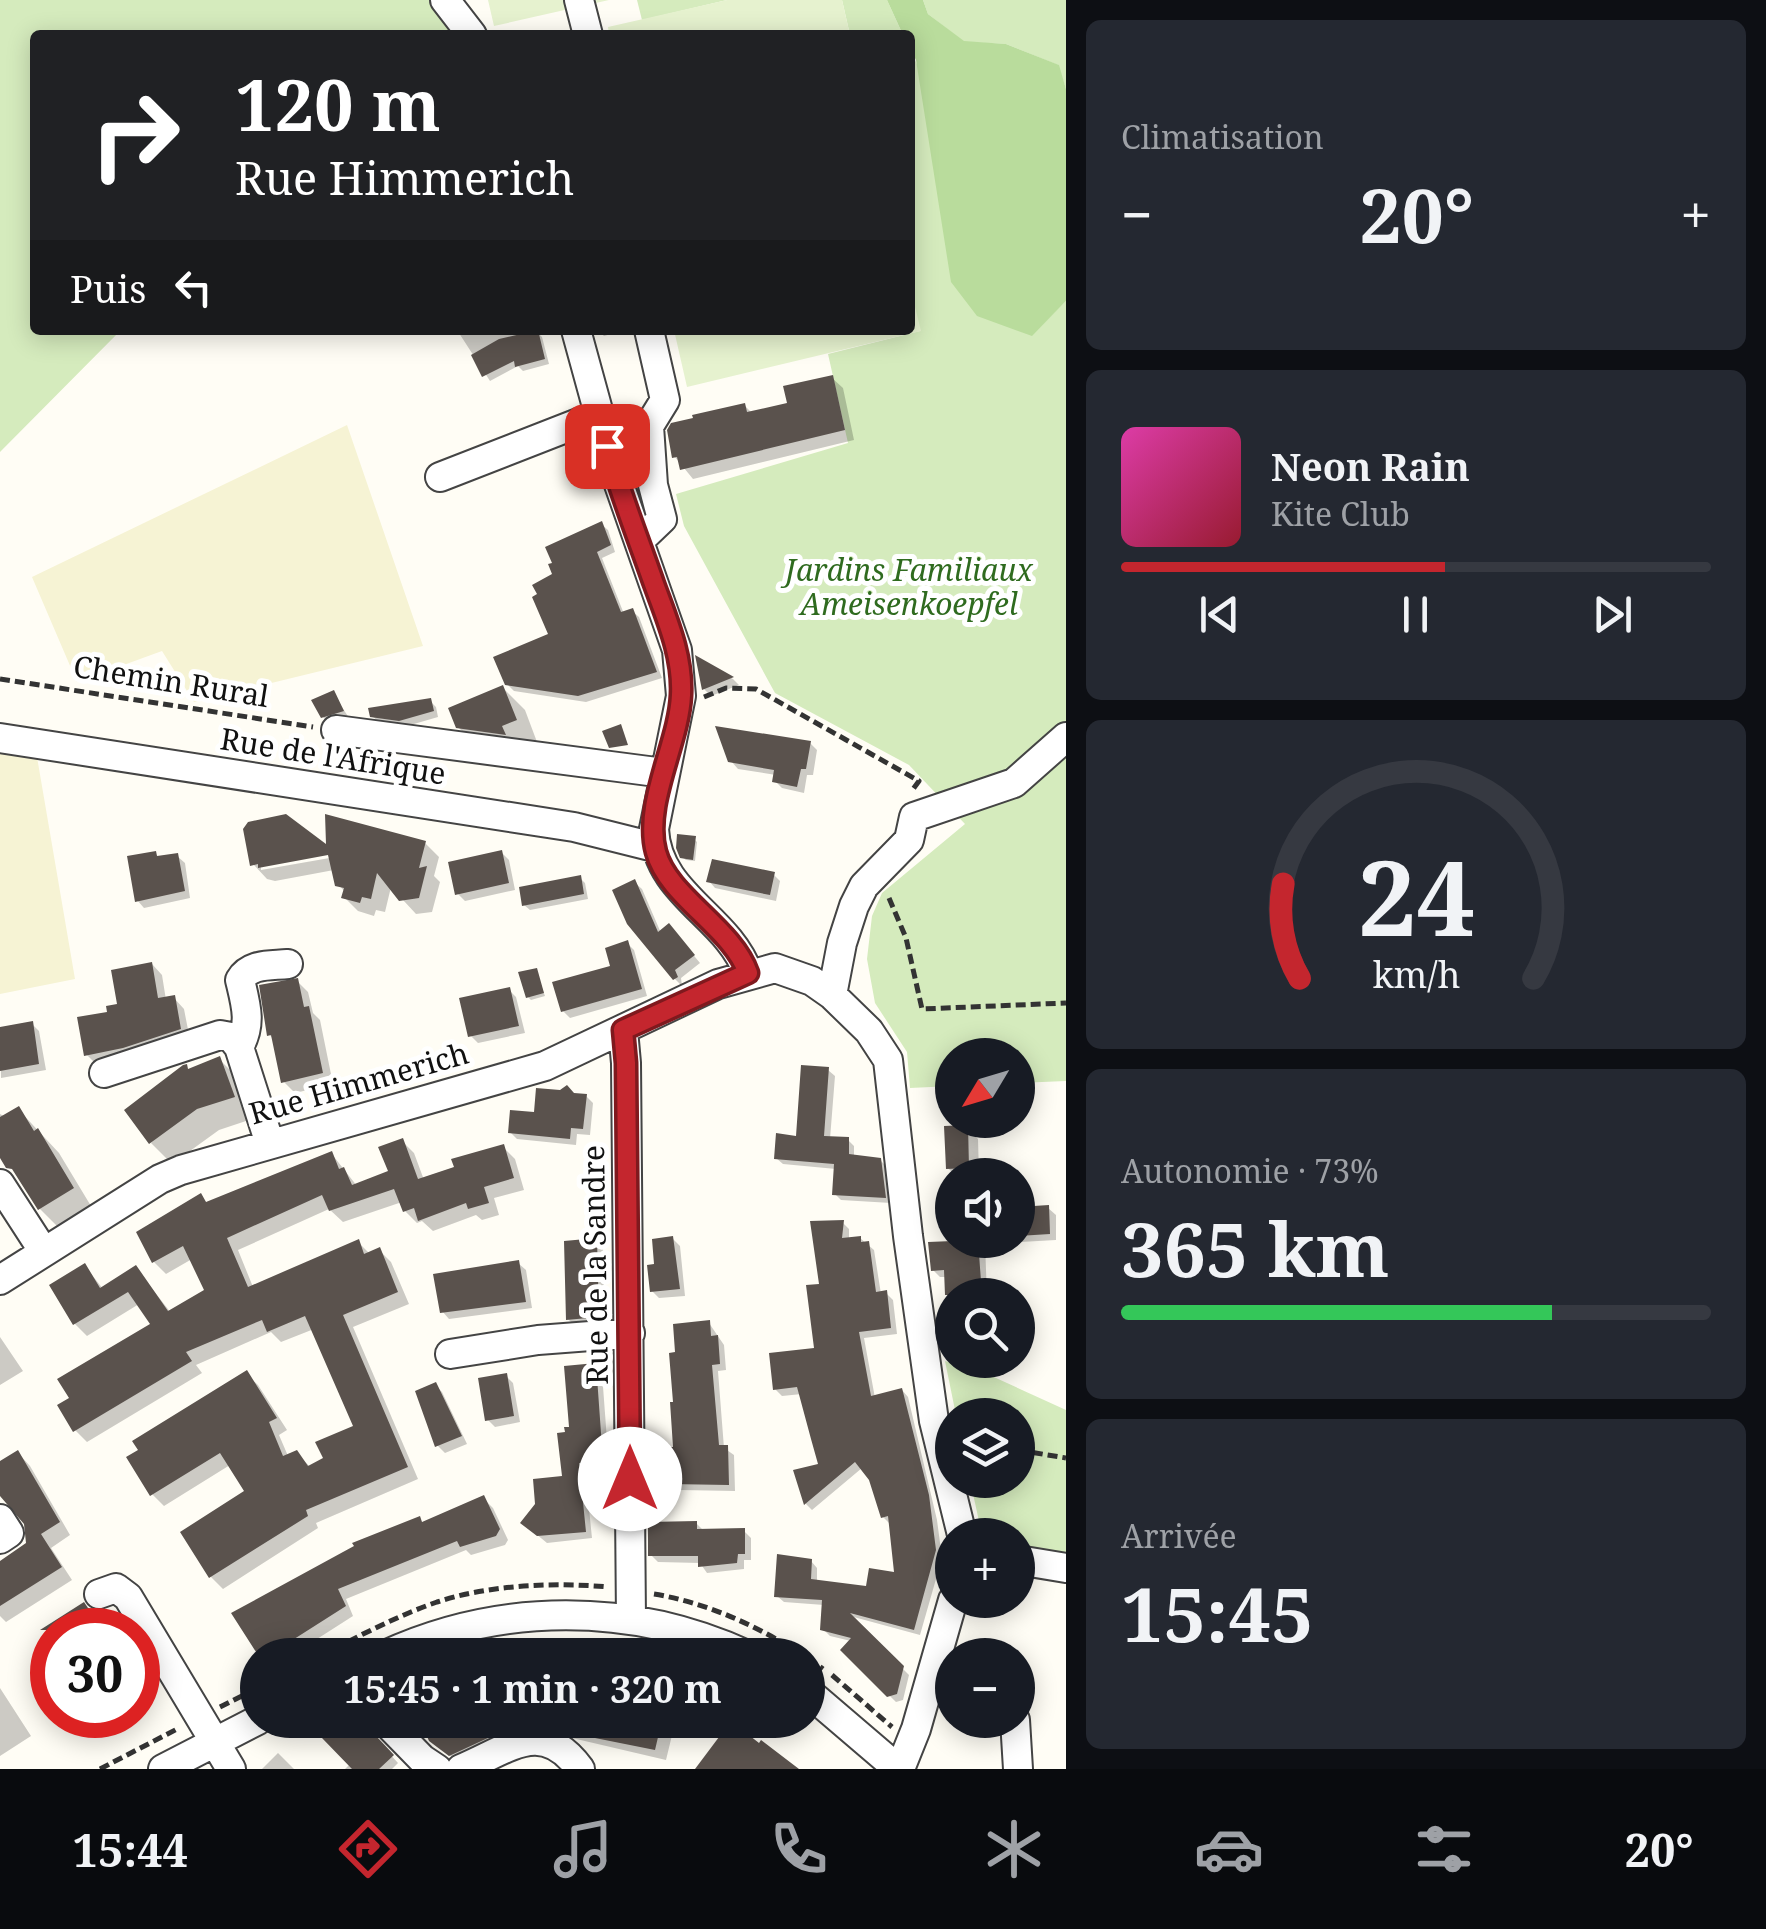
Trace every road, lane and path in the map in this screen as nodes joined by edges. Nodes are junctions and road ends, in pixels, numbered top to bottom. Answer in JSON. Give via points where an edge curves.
{"nodes":[{"id":1,"x":445,"y":0,"type":"edge"},
{"id":2,"x":578,"y":0,"type":"edge"},
{"id":3,"x":468,"y":30,"type":"edge"},
{"id":4,"x":587,"y":30,"type":"edge"},
{"id":5,"x":577,"y":335,"type":"edge"},
{"id":6,"x":650,"y":335,"type":"edge"},
{"id":7,"x":599,"y":415,"type":"junction"},
{"id":8,"x":440,"y":477,"type":"dead end"},
{"id":9,"x":638,"y":541,"type":"junction"},
{"id":10,"x":0,"y":679,"type":"edge"},
{"id":11,"x":678,"y":708,"type":"junction"},
{"id":12,"x":336,"y":730,"type":"joint"},
{"id":13,"x":1066,"y":737,"type":"edge"},
{"id":14,"x":0,"y":738,"type":"edge"},
{"id":15,"x":664,"y":773,"type":"junction"},
{"id":16,"x":914,"y":817,"type":"junction"},
{"id":17,"x":654,"y":847,"type":"junction"},
{"id":18,"x":878,"y":872,"type":"junction"},
{"id":19,"x":288,"y":964,"type":"dead end"},
{"id":20,"x":748,"y":973,"type":"junction"},
{"id":21,"x":832,"y":996,"type":"junction"},
{"id":22,"x":1066,"y":1003,"type":"edge"},
{"id":23,"x":623,"y":1030,"type":"junction"},
{"id":24,"x":239,"y":1047,"type":"junction"},
{"id":25,"x":104,"y":1073,"type":"dead end"},
{"id":26,"x":270,"y":1144,"type":"junction"},
{"id":27,"x":0,"y":1184,"type":"edge"},
{"id":28,"x":44,"y":1252,"type":"junction"},
{"id":29,"x":0,"y":1280,"type":"edge"},
{"id":30,"x":630,"y":1332,"type":"junction"},
{"id":31,"x":450,"y":1354,"type":"dead end"},
{"id":32,"x":1035,"y":1453,"type":"edge"},
{"id":33,"x":1066,"y":1458,"type":"edge"},
{"id":34,"x":0,"y":1518,"type":"edge"},
{"id":35,"x":958,"y":1518,"type":"edge"},
{"id":36,"x":0,"y":1539,"type":"edge"},
{"id":37,"x":1035,"y":1563,"type":"edge"},
{"id":38,"x":1066,"y":1568,"type":"edge"},
{"id":39,"x":99,"y":1594,"type":"dead end"},
{"id":40,"x":631,"y":1619,"type":"junction"},
{"id":41,"x":428,"y":1638,"type":"edge"},
{"id":42,"x":702,"y":1638,"type":"edge"},
{"id":43,"x":935,"y":1682,"type":"edge"},
{"id":44,"x":825,"y":1706,"type":"edge"},
{"id":45,"x":240,"y":1729,"type":"edge"},
{"id":46,"x":402,"y":1738,"type":"edge"},
{"id":47,"x":1016,"y":1738,"type":"edge"},
{"id":48,"x":216,"y":1742,"type":"junction"},
{"id":49,"x":163,"y":1769,"type":"edge"},
{"id":50,"x":231,"y":1769,"type":"edge"},
{"id":51,"x":436,"y":1769,"type":"edge"},
{"id":52,"x":460,"y":1769,"type":"edge"},
{"id":53,"x":580,"y":1769,"type":"edge"},
{"id":54,"x":899,"y":1769,"type":"edge"},
{"id":55,"x":1018,"y":1769,"type":"edge"}],
"edges":[{"from":1,"to":3,"type":"street"},
{"from":2,"to":4,"type":"street"},
{"from":5,"to":7,"type":"street"},
{"from":6,"to":9,"type":"street","via":[[665,400],[650,426],[662,520]]},
{"from":7,"to":8,"type":"street"},
{"from":7,"to":9,"type":"street"},
{"from":9,"to":11,"type":"street","via":[[677,650]]},
{"from":10,"to":12,"type":"path","name":"Chemin Rural"},
{"from":11,"to":15,"type":"street"},
{"from":11,"to":16,"type":"path","via":[[726,688],[756,690],[919,782],[906,798]]},
{"from":12,"to":15,"type":"street"},
{"from":13,"to":16,"type":"street","via":[[1014,782]]},
{"from":14,"to":17,"type":"street","name":"Rue de l'Afrique","via":[[574,827]]},
{"from":15,"to":17,"type":"street"},
{"from":16,"to":18,"type":"street","via":[[909,840]]},
{"from":17,"to":20,"type":"street","via":[[685,895],[739,951]]},
{"from":18,"to":21,"type":"street","via":[[854,906]]},
{"from":18,"to":22,"type":"path","via":[[906,938],[922,1009]]},
{"from":19,"to":24,"type":"street","via":[[258,966],[240,980],[248,1013]]},
{"from":20,"to":21,"type":"street","via":[[792,972]]},
{"from":20,"to":23,"type":"street","name":"Rue Himmerich"},
{"from":21,"to":35,"type":"street","via":[[882,1047],[892,1075],[932,1406]]},
{"from":23,"to":26,"type":"street","name":"Rue Himmerich","via":[[545,1066]]},
{"from":23,"to":30,"type":"street","name":"Rue de la Sandre"},
{"from":24,"to":25,"type":"street","via":[[220,1034]]},
{"from":24,"to":26,"type":"street"},
{"from":26,"to":28,"type":"street","name":"Rue Himmerich","via":[[160,1179]]},
{"from":27,"to":28,"type":"street"},
{"from":28,"to":29,"type":"street","name":"Rue Himmerich"},
{"from":30,"to":31,"type":"street"},
{"from":30,"to":40,"type":"street","name":"Rue de la Sandre"},
{"from":32,"to":33,"type":"path"},
{"from":34,"to":36,"type":"street","via":[[9,1534]]},
{"from":37,"to":38,"type":"street"},
{"from":39,"to":48,"type":"street","via":[[116,1588],[128,1597]]},
{"from":40,"to":41,"type":"street","via":[[556,1615],[486,1622]]},
{"from":40,"to":42,"type":"street"},
{"from":43,"to":54,"type":"street"},
{"from":44,"to":54,"type":"street"},
{"from":45,"to":48,"type":"street"},
{"from":46,"to":51,"type":"street"},
{"from":47,"to":55,"type":"street"},
{"from":48,"to":49,"type":"street"},
{"from":48,"to":50,"type":"street"},
{"from":52,"to":53,"type":"street","via":[[535,1738],[568,1752]]}]}
